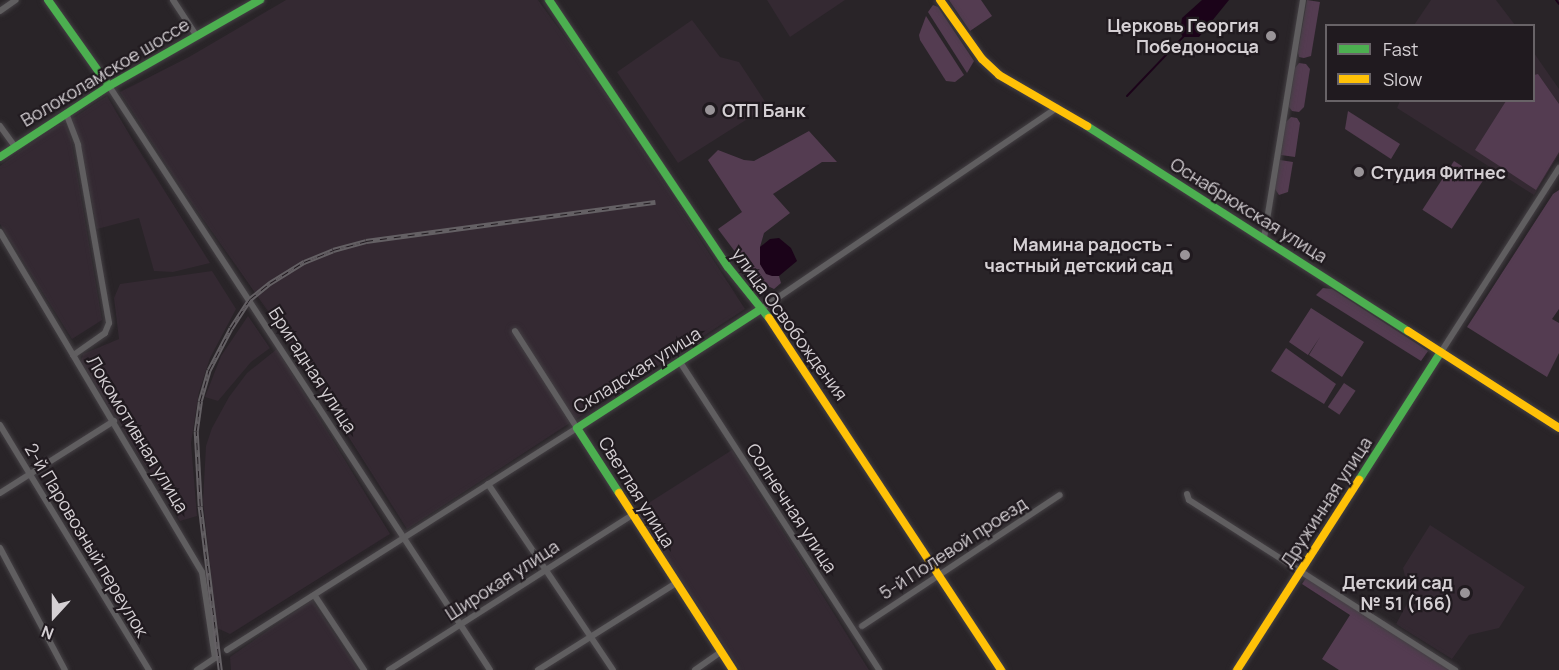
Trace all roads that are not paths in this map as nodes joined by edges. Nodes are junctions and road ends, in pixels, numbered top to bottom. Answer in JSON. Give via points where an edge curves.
{"nodes":[{"id":1,"x":16,"y":0,"type":"edge"},
{"id":2,"x":48,"y":0,"type":"edge"},
{"id":3,"x":173,"y":0,"type":"edge"},
{"id":4,"x":260,"y":0,"type":"edge"},
{"id":5,"x":549,"y":0,"type":"edge"},
{"id":6,"x":940,"y":0,"type":"edge"},
{"id":7,"x":1303,"y":0,"type":"edge"},
{"id":8,"x":0,"y":11,"type":"edge"},
{"id":9,"x":196,"y":35,"type":"junction"},
{"id":10,"x":109,"y":86,"type":"junction"},
{"id":11,"x":1058,"y":108,"type":"junction"},
{"id":12,"x":66,"y":113,"type":"junction"},
{"id":13,"x":0,"y":126,"type":"edge"},
{"id":14,"x":15,"y":147,"type":"junction"},
{"id":15,"x":0,"y":157,"type":"edge"},
{"id":16,"x":1559,"y":168,"type":"edge"},
{"id":17,"x":0,"y":232,"type":"edge"},
{"id":18,"x":1264,"y":238,"type":"junction"},
{"id":19,"x":761,"y":309,"type":"junction"},
{"id":20,"x":515,"y":331,"type":"dead end"},
{"id":21,"x":1441,"y":352,"type":"junction"},
{"id":22,"x":73,"y":355,"type":"junction"},
{"id":23,"x":680,"y":362,"type":"junction"},
{"id":24,"x":114,"y":421,"type":"junction"},
{"id":25,"x":0,"y":425,"type":"edge"},
{"id":26,"x":577,"y":428,"type":"junction"},
{"id":27,"x":1559,"y":428,"type":"edge"},
{"id":28,"x":30,"y":476,"type":"junction"},
{"id":29,"x":488,"y":484,"type":"junction"},
{"id":30,"x":0,"y":493,"type":"edge"},
{"id":31,"x":1186,"y":494,"type":"dead end"},
{"id":32,"x":1060,"y":495,"type":"dead end"},
{"id":33,"x":632,"y":516,"type":"junction"},
{"id":34,"x":404,"y":539,"type":"junction"},
{"id":35,"x":0,"y":548,"type":"edge"},
{"id":36,"x":546,"y":569,"type":"junction"},
{"id":37,"x":1300,"y":571,"type":"junction"},
{"id":38,"x":939,"y":575,"type":"junction"},
{"id":39,"x":676,"y":583,"type":"junction"},
{"id":40,"x":315,"y":596,"type":"junction"},
{"id":41,"x":460,"y":625,"type":"junction"},
{"id":42,"x":862,"y":626,"type":"dead end"},
{"id":43,"x":589,"y":636,"type":"junction"},
{"id":44,"x":227,"y":650,"type":"dead end"},
{"id":45,"x":721,"y":652,"type":"junction"},
{"id":46,"x":65,"y":670,"type":"edge"},
{"id":47,"x":149,"y":670,"type":"edge"},
{"id":48,"x":197,"y":670,"type":"edge"},
{"id":49,"x":364,"y":670,"type":"edge"},
{"id":50,"x":389,"y":670,"type":"edge"},
{"id":51,"x":490,"y":670,"type":"edge"},
{"id":52,"x":537,"y":670,"type":"edge"},
{"id":53,"x":613,"y":670,"type":"edge"},
{"id":54,"x":695,"y":670,"type":"edge"},
{"id":55,"x":733,"y":670,"type":"edge"},
{"id":56,"x":879,"y":670,"type":"edge"},
{"id":57,"x":1001,"y":670,"type":"edge"},
{"id":58,"x":1237,"y":670,"type":"edge"},
{"id":59,"x":1455,"y":670,"type":"edge"}],
"edges":[{"from":1,"to":8,"type":"street"},
{"from":2,"to":10,"type":"street"},
{"from":3,"to":9,"type":"street"},
{"from":4,"to":9,"type":"street","name":"Волоколамское шоссе"},
{"from":5,"to":19,"type":"street","name":"улица Освобождения","via":[[728,267]]},
{"from":6,"to":11,"type":"street","name":"Оснабрюкская улица","via":[[991,69]]},
{"from":7,"to":18,"type":"street"},
{"from":9,"to":10,"type":"street","name":"Волоколамское шоссе"},
{"from":10,"to":12,"type":"street","name":"Волоколамское шоссе"},
{"from":10,"to":34,"type":"street","name":"Бригадная улица"},
{"from":11,"to":18,"type":"street","name":"Оснабрюкская улица"},
{"from":11,"to":19,"type":"street","name":"Складская улица"},
{"from":12,"to":14,"type":"street","name":"Волоколамское шоссе"},
{"from":12,"to":22,"type":"street","via":[[78,145],[109,323],[105,333]]},
{"from":13,"to":14,"type":"street"},
{"from":14,"to":15,"type":"street","name":"Волоколамское шоссе"},
{"from":16,"to":21,"type":"street"},
{"from":17,"to":22,"type":"street","name":"Локомотивная улица"},
{"from":18,"to":21,"type":"street","name":"Оснабрюкская улица"},
{"from":19,"to":23,"type":"street","name":"Складская улица"},
{"from":19,"to":38,"type":"street","name":"улица Освобождения"},
{"from":20,"to":26,"type":"street","name":"Светлая улица"},
{"from":21,"to":27,"type":"street","name":"Оснабрюкская улица"},
{"from":21,"to":37,"type":"street","name":"Дружинная улица"},
{"from":22,"to":24,"type":"street","name":"Локомотивная улица"},
{"from":23,"to":26,"type":"street","name":"Складская улица"},
{"from":23,"to":56,"type":"street","name":"Солнечная улица"},
{"from":24,"to":28,"type":"street"},
{"from":24,"to":48,"type":"street","name":"Локомотивная улица","via":[[202,572],[215,658]]},
{"from":25,"to":28,"type":"street","name":"2-й Паровозный переулок"},
{"from":26,"to":29,"type":"street","name":"Складская улица"},
{"from":26,"to":33,"type":"street","name":"Светлая улица"},
{"from":28,"to":30,"type":"street"},
{"from":28,"to":47,"type":"street","name":"2-й Паровозный переулок"},
{"from":29,"to":34,"type":"street","name":"Складская улица"},
{"from":29,"to":36,"type":"street"},
{"from":31,"to":37,"type":"street","via":[[1189,500]]},
{"from":32,"to":38,"type":"street","name":"5-й Полевой проезд"},
{"from":33,"to":36,"type":"street","name":"Широкая улица"},
{"from":33,"to":39,"type":"street","name":"Светлая улица"},
{"from":34,"to":40,"type":"street","name":"Складская улица"},
{"from":34,"to":41,"type":"street","name":"Бригадная улица"},
{"from":35,"to":46,"type":"street"},
{"from":36,"to":41,"type":"street","name":"Широкая улица"},
{"from":36,"to":43,"type":"street"},
{"from":37,"to":58,"type":"street","name":"Дружинная улица"},
{"from":37,"to":59,"type":"street"},
{"from":38,"to":42,"type":"street","name":"5-й Полевой проезд"},
{"from":38,"to":57,"type":"street","name":"улица Освобождения"},
{"from":39,"to":43,"type":"street"},
{"from":39,"to":45,"type":"street","name":"Светлая улица"},
{"from":40,"to":44,"type":"street","name":"Складская улица"},
{"from":40,"to":49,"type":"street"},
{"from":41,"to":50,"type":"street","name":"Широкая улица"},
{"from":41,"to":51,"type":"street","name":"Бригадная улица"},
{"from":43,"to":52,"type":"street"},
{"from":43,"to":53,"type":"street"},
{"from":45,"to":54,"type":"street"},
{"from":45,"to":55,"type":"street","name":"Светлая улица"}]}
